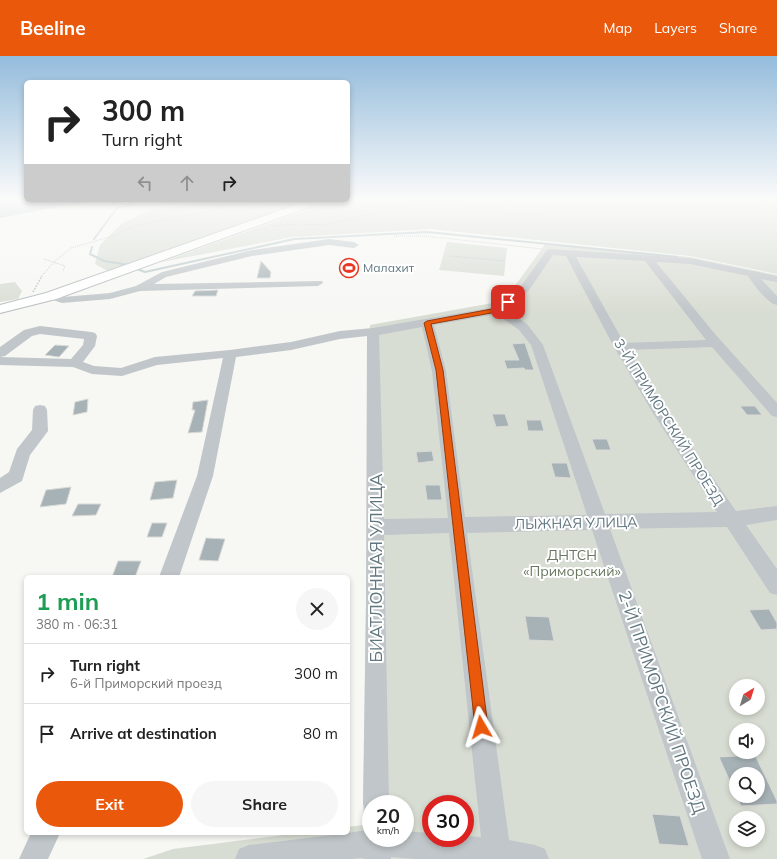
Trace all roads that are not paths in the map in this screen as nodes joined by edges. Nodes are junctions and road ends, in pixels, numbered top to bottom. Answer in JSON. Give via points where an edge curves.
{"nodes":[{"id":1,"x":212,"y":238,"type":"edge"},
{"id":2,"x":354,"y":245,"type":"dead end"},
{"id":3,"x":569,"y":253,"type":"junction"},
{"id":4,"x":648,"y":258,"type":"junction"},
{"id":5,"x":751,"y":273,"type":"junction"},
{"id":6,"x":777,"y":279,"type":"edge"},
{"id":7,"x":318,"y":283,"type":"dead end"},
{"id":8,"x":140,"y":288,"type":"junction"},
{"id":9,"x":52,"y":296,"type":"junction"},
{"id":10,"x":777,"y":302,"type":"edge"},
{"id":11,"x":0,"y":310,"type":"edge"},
{"id":12,"x":499,"y":310,"type":"junction"},
{"id":13,"x":427,"y":323,"type":"junction"},
{"id":14,"x":373,"y":332,"type":"junction"},
{"id":15,"x":715,"y":343,"type":"junction"},
{"id":16,"x":620,"y":347,"type":"junction"},
{"id":17,"x":0,"y":354,"type":"edge"},
{"id":18,"x":230,"y":354,"type":"junction"},
{"id":19,"x":0,"y":361,"type":"edge"},
{"id":20,"x":75,"y":363,"type":"junction"},
{"id":21,"x":40,"y":410,"type":"dead end"},
{"id":22,"x":777,"y":412,"type":"edge"},
{"id":23,"x":0,"y":486,"type":"edge"},
{"id":24,"x":777,"y":513,"type":"edge"},
{"id":25,"x":731,"y":519,"type":"junction"},
{"id":26,"x":600,"y":523,"type":"junction"},
{"id":27,"x":458,"y":525,"type":"junction"},
{"id":28,"x":376,"y":527,"type":"junction"},
{"id":29,"x":170,"y":575,"type":"edge"},
{"id":30,"x":777,"y":586,"type":"edge"},
{"id":31,"x":376,"y":795,"type":"edge"},
{"id":32,"x":45,"y":835,"type":"edge"},
{"id":33,"x":366,"y":847,"type":"edge"},
{"id":34,"x":388,"y":847,"type":"edge"},
{"id":35,"x":497,"y":856,"type":"edge"},
{"id":36,"x":33,"y":859,"type":"edge"},
{"id":37,"x":249,"y":859,"type":"edge"},
{"id":38,"x":535,"y":859,"type":"edge"},
{"id":39,"x":716,"y":859,"type":"edge"}],
"edges":[{"from":1,"to":9,"type":"main road"},
{"from":2,"to":8,"type":"street","via":[[329,242],[252,253],[162,275]]},
{"from":3,"to":4,"type":"street"},
{"from":3,"to":12,"type":"street","via":[[550,252],[525,288]]},
{"from":3,"to":16,"type":"street","name":"3-Й ПРИМОРСКИЙ ПРОЕЗД"},
{"from":4,"to":5,"type":"street","via":[[704,263]]},
{"from":4,"to":15,"type":"street"},
{"from":5,"to":6,"type":"street"},
{"from":5,"to":10,"type":"street"},
{"from":7,"to":8,"type":"street"},
{"from":8,"to":9,"type":"street","via":[[88,299],[62,300]]},
{"from":9,"to":11,"type":"main road"},
{"from":12,"to":13,"type":"street"},
{"from":12,"to":26,"type":"street","name":"2-Й ПРИМОРСКИЙ ПРОЕЗД","via":[[523,327],[537,345]]},
{"from":13,"to":14,"type":"street"},
{"from":13,"to":27,"type":"street","via":[[440,370]]},
{"from":14,"to":18,"type":"street"},
{"from":14,"to":28,"type":"street","name":"БИАТЛОННАЯ УЛИЦА"},
{"from":15,"to":16,"type":"street"},
{"from":15,"to":22,"type":"street"},
{"from":16,"to":25,"type":"street","name":"3-Й ПРИМОРСКИЙ ПРОЕЗД","via":[[658,410]]},
{"from":17,"to":20,"type":"street","via":[[28,333],[40,330],[91,336],[89,346]]},
{"from":18,"to":20,"type":"street","via":[[155,361],[122,372],[92,370]]},
{"from":18,"to":29,"type":"street","via":[[205,476]]},
{"from":19,"to":20,"type":"street"},
{"from":21,"to":23,"type":"street","via":[[40,431],[23,453],[16,476]]},
{"from":24,"to":25,"type":"street","name":"ЛЫЖНАЯ УЛИЦА"},
{"from":25,"to":26,"type":"street","name":"ЛЫЖНАЯ УЛИЦА"},
{"from":25,"to":30,"type":"street","name":"3-Й ПРИМОРСКИЙ ПРОЕЗД"},
{"from":26,"to":27,"type":"street","name":"ЛЫЖНАЯ УЛИЦА"},
{"from":26,"to":39,"type":"street","name":"2-Й ПРИМОРСКИЙ ПРОЕЗД"},
{"from":27,"to":28,"type":"street","name":"ЛЫЖНАЯ УЛИЦА"},
{"from":27,"to":35,"type":"street"},
{"from":28,"to":31,"type":"street","name":"БИАТЛОННАЯ УЛИЦА"},
{"from":32,"to":36,"type":"street"},
{"from":33,"to":37,"type":"street"},
{"from":34,"to":35,"type":"street"},
{"from":35,"to":38,"type":"street"}]}
